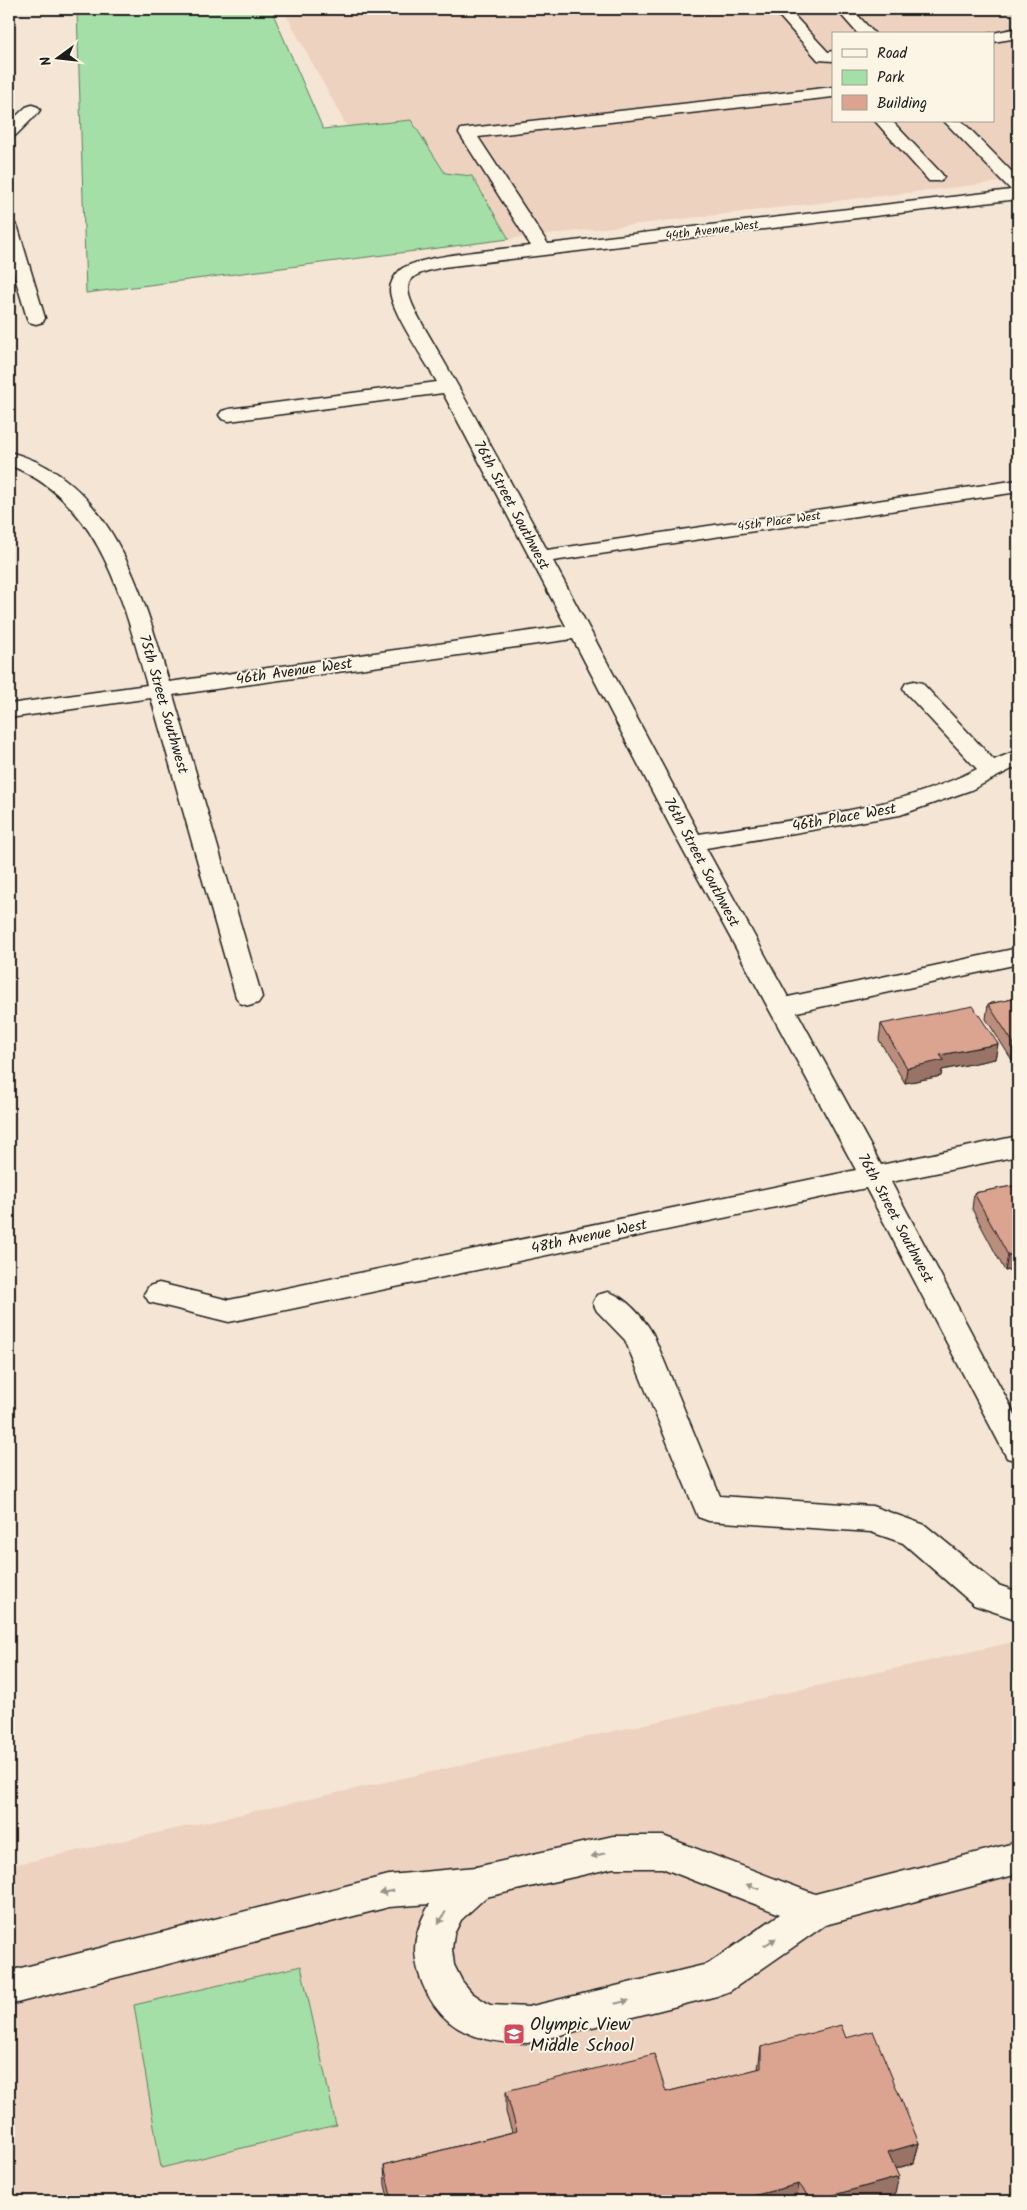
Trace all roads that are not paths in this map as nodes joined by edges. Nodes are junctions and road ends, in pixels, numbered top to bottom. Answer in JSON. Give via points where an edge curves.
{"nodes":[{"id":1,"x":780,"y":9,"type":"edge"},
{"id":2,"x":844,"y":9,"type":"edge"},
{"id":3,"x":865,"y":32,"type":"edge"},
{"id":4,"x":1018,"y":32,"type":"edge"},
{"id":5,"x":994,"y":37,"type":"edge"},
{"id":6,"x":832,"y":56,"type":"edge"},
{"id":7,"x":832,"y":92,"type":"edge"},
{"id":8,"x":32,"y":110,"type":"dead end"},
{"id":9,"x":884,"y":122,"type":"edge"},
{"id":10,"x":953,"y":122,"type":"edge"},
{"id":11,"x":9,"y":132,"type":"edge"},
{"id":12,"x":935,"y":177,"type":"dead end"},
{"id":13,"x":1018,"y":187,"type":"edge"},
{"id":14,"x":1018,"y":194,"type":"edge"},
{"id":15,"x":9,"y":228,"type":"edge"},
{"id":16,"x":542,"y":250,"type":"junction"},
{"id":17,"x":407,"y":274,"type":"joint"},
{"id":18,"x":36,"y":318,"type":"dead end"},
{"id":19,"x":449,"y":386,"type":"junction"},
{"id":20,"x":229,"y":415,"type":"dead end"},
{"id":21,"x":9,"y":458,"type":"edge"},
{"id":22,"x":1018,"y":486,"type":"edge"},
{"id":23,"x":540,"y":557,"type":"junction"},
{"id":24,"x":580,"y":631,"type":"junction"},
{"id":25,"x":914,"y":688,"type":"dead end"},
{"id":26,"x":160,"y":689,"type":"junction"},
{"id":27,"x":9,"y":711,"type":"edge"},
{"id":28,"x":1018,"y":758,"type":"edge"},
{"id":29,"x":992,"y":771,"type":"junction"},
{"id":30,"x":691,"y":843,"type":"junction"},
{"id":31,"x":1018,"y":956,"type":"edge"},
{"id":32,"x":249,"y":997,"type":"dead end"},
{"id":33,"x":781,"y":1008,"type":"junction"},
{"id":34,"x":1018,"y":1146,"type":"edge"},
{"id":35,"x":874,"y":1175,"type":"junction"},
{"id":36,"x":159,"y":1294,"type":"dead end"},
{"id":37,"x":608,"y":1303,"type":"dead end"},
{"id":38,"x":1018,"y":1449,"type":"edge"},
{"id":39,"x":1018,"y":1606,"type":"edge"},
{"id":40,"x":1018,"y":1858,"type":"edge"},
{"id":41,"x":476,"y":1883,"type":"junction"},
{"id":42,"x":815,"y":1911,"type":"junction"},
{"id":43,"x":9,"y":1988,"type":"edge"}],
"edges":[{"from":1,"to":6,"type":"street","via":[[824,57]]},
{"from":2,"to":3,"type":"street"},
{"from":4,"to":5,"type":"street"},
{"from":7,"to":16,"type":"street","via":[[467,133]]},
{"from":8,"to":11,"type":"street"},
{"from":9,"to":12,"type":"street"},
{"from":10,"to":13,"type":"street"},
{"from":14,"to":16,"type":"street","name":"44th Avenue West"},
{"from":15,"to":18,"type":"street"},
{"from":16,"to":17,"type":"street","name":"44th Avenue West","via":[[443,262]]},
{"from":17,"to":19,"type":"street","name":"76th Street Southwest","via":[[400,283],[399,292],[408,315]]},
{"from":19,"to":20,"type":"street"},
{"from":19,"to":23,"type":"street","name":"76th Street Southwest"},
{"from":21,"to":26,"type":"street","name":"75th Street Southwest","via":[[39,470],[73,495],[103,537],[116,558],[135,604]]},
{"from":22,"to":23,"type":"street","name":"45th Place West"},
{"from":23,"to":24,"type":"street","name":"76th Street Southwest"},
{"from":24,"to":26,"type":"street","name":"46th Avenue West"},
{"from":24,"to":30,"type":"street","name":"76th Street Southwest"},
{"from":25,"to":29,"type":"street"},
{"from":26,"to":27,"type":"street","name":"46th Avenue West"},
{"from":26,"to":32,"type":"street","name":"75th Street Southwest"},
{"from":28,"to":29,"type":"street","name":"46th Place West"},
{"from":29,"to":30,"type":"street","name":"46th Place West","via":[[964,785],[891,810]]},
{"from":30,"to":33,"type":"street","name":"76th Street Southwest"},
{"from":31,"to":33,"type":"street"},
{"from":33,"to":35,"type":"street","name":"76th Street Southwest"},
{"from":34,"to":35,"type":"street","name":"48th Avenue West"},
{"from":35,"to":36,"type":"street","name":"48th Avenue West","via":[[229,1311]]},
{"from":35,"to":38,"type":"street","name":"76th Street Southwest"},
{"from":37,"to":39,"type":"street","via":[[638,1334],[709,1508],[872,1519],[914,1534],[986,1595]]},
{"from":40,"to":42,"type":"street"},
{"from":42,"to":41,"type":"street","one_way":true,"via":[[663,1852],[612,1852]]},
{"from":41,"to":42,"type":"street","one_way":true,"via":[[441,1917],[436,1931],[435,1965],[451,1998],[465,2011],[486,2022],[510,2025],[528,2025],[717,1979]]},
{"from":41,"to":43,"type":"street","one_way":true,"via":[[389,1891]]}]}
